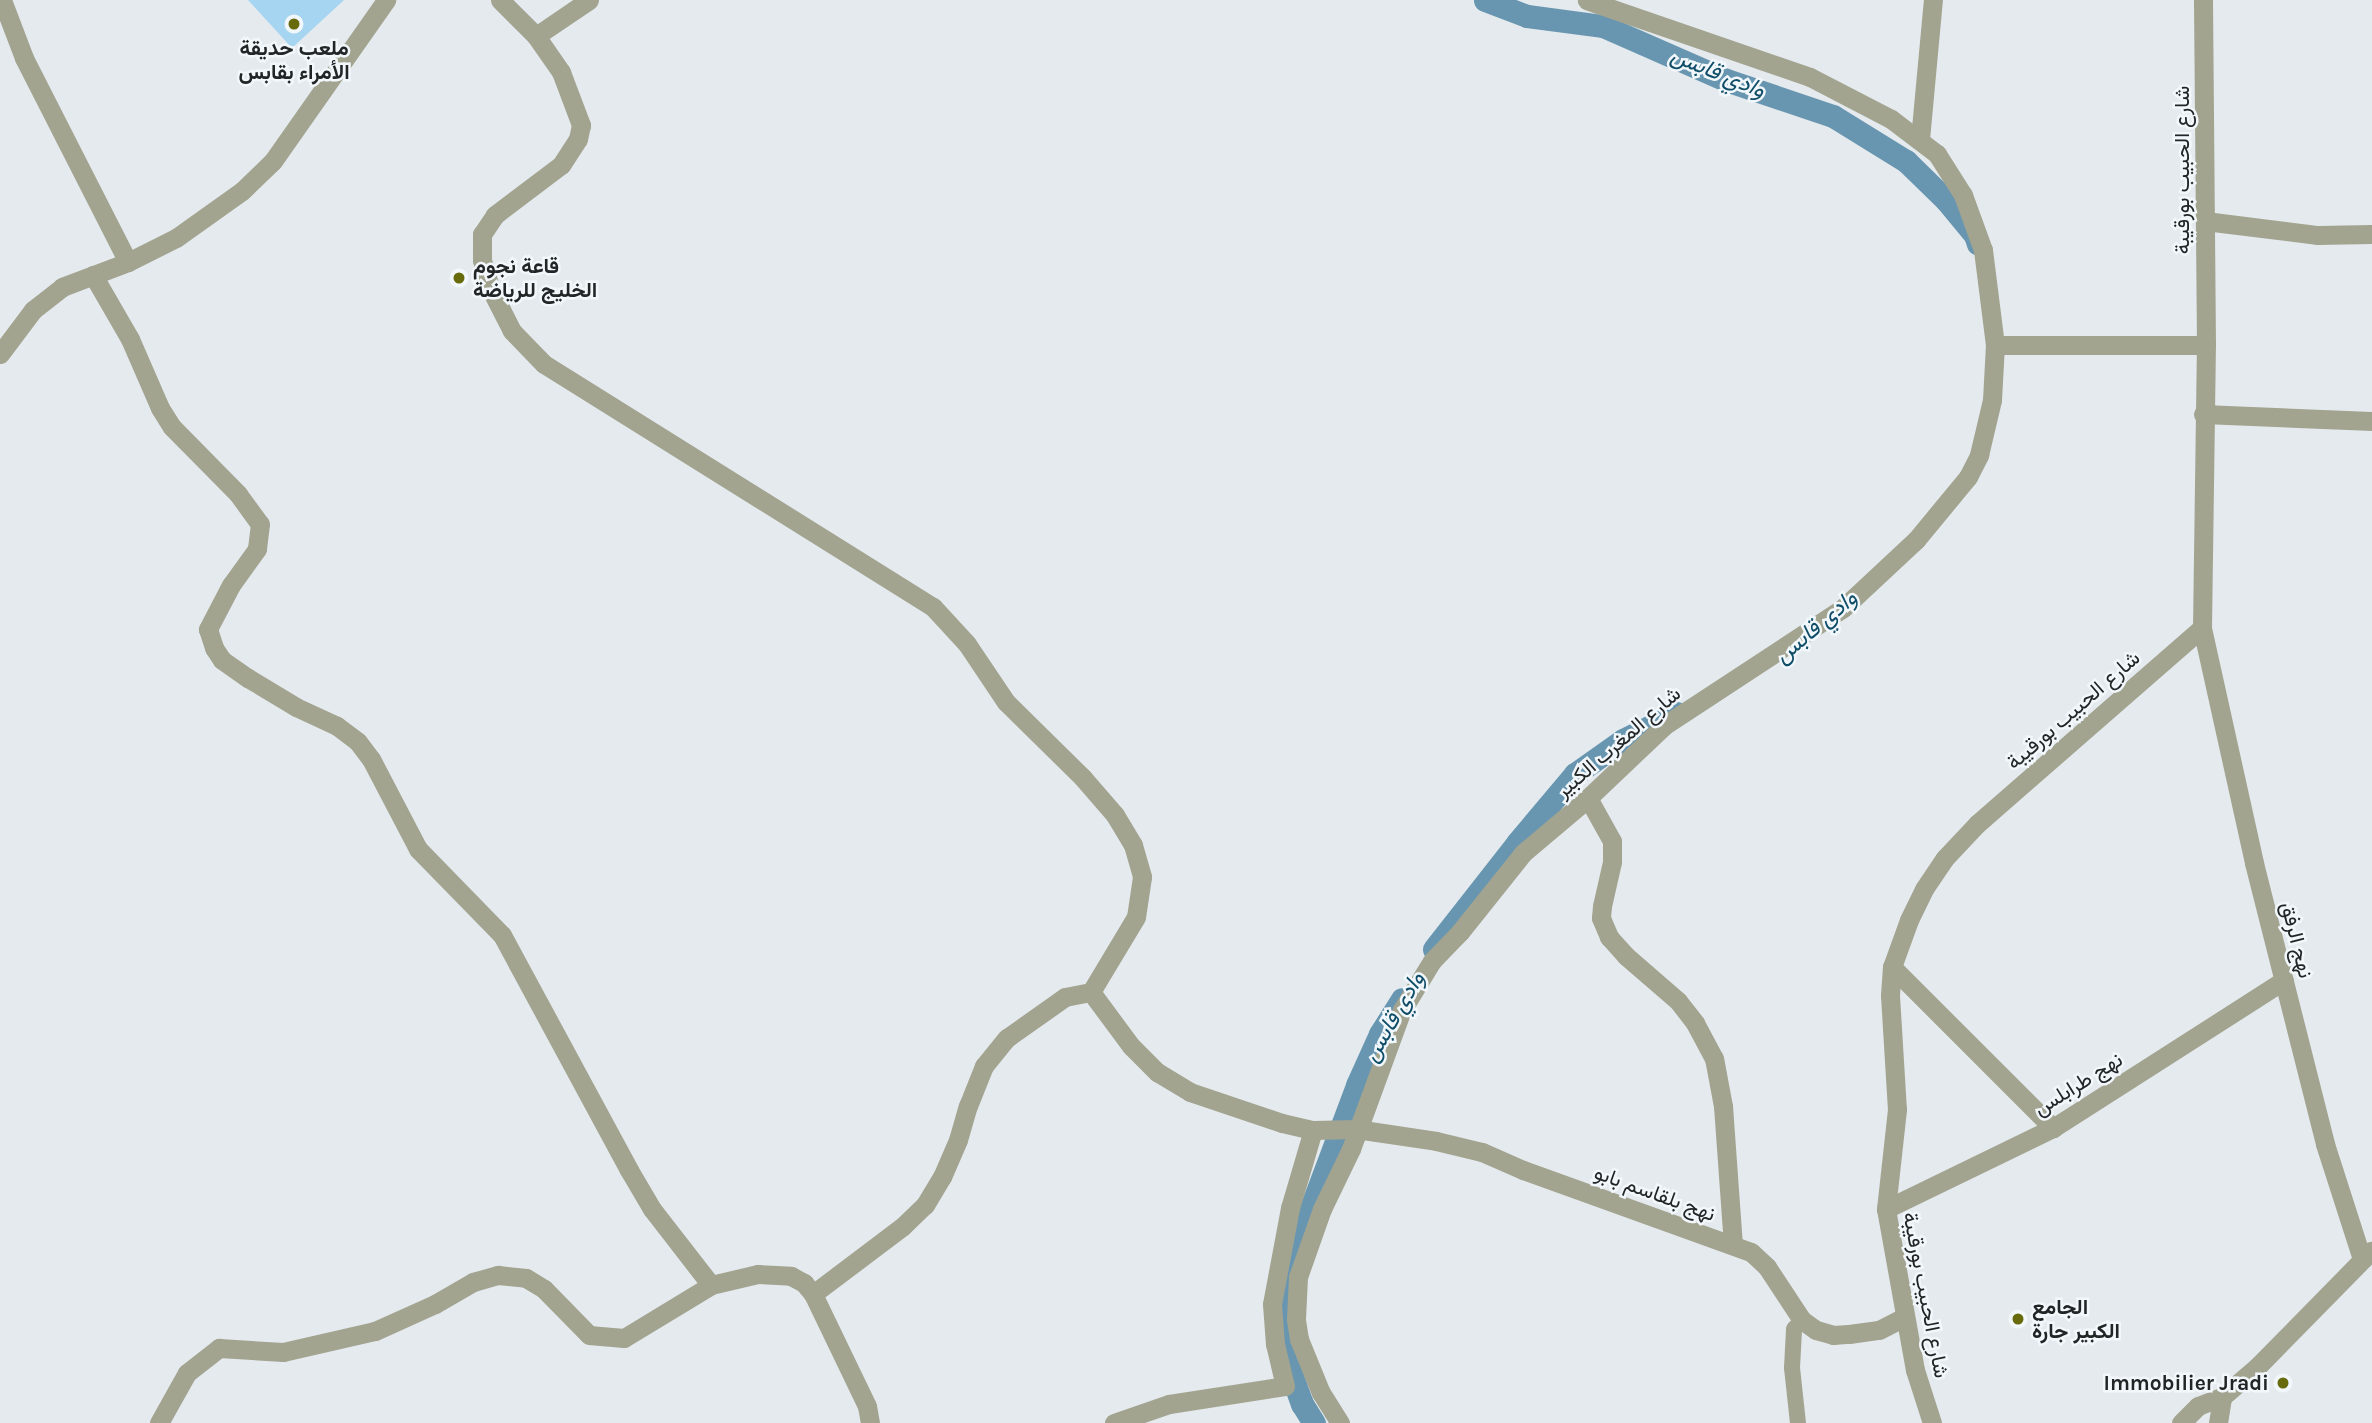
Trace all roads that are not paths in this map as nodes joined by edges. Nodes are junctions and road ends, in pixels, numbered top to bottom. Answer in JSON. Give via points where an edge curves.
{"nodes":[{"id":1,"x":2,"y":0,"type":"edge"},
{"id":2,"x":386,"y":0,"type":"edge"},
{"id":3,"x":500,"y":0,"type":"edge"},
{"id":4,"x":589,"y":0,"type":"edge"},
{"id":5,"x":1587,"y":0,"type":"edge"},
{"id":6,"x":1933,"y":0,"type":"edge"},
{"id":7,"x":2203,"y":0,"type":"edge"},
{"id":8,"x":536,"y":36,"type":"junction"},
{"id":9,"x":1920,"y":139,"type":"junction"},
{"id":10,"x":2205,"y":221,"type":"junction"},
{"id":11,"x":2372,"y":234,"type":"edge"},
{"id":12,"x":128,"y":262,"type":"junction"},
{"id":13,"x":93,"y":275,"type":"junction"},
{"id":14,"x":1995,"y":345,"type":"junction"},
{"id":15,"x":2206,"y":345,"type":"junction"},
{"id":16,"x":0,"y":354,"type":"edge"},
{"id":17,"x":2203,"y":414,"type":"junction"},
{"id":18,"x":2372,"y":421,"type":"edge"},
{"id":19,"x":2202,"y":628,"type":"junction"},
{"id":20,"x":1588,"y":798,"type":"junction"},
{"id":21,"x":1892,"y":967,"type":"junction"},
{"id":22,"x":2284,"y":980,"type":"junction"},
{"id":23,"x":1091,"y":992,"type":"junction"},
{"id":24,"x":2053,"y":1128,"type":"junction"},
{"id":25,"x":1356,"y":1129,"type":"junction"},
{"id":26,"x":1313,"y":1130,"type":"junction"},
{"id":27,"x":1886,"y":1209,"type":"junction"},
{"id":28,"x":1733,"y":1245,"type":"junction"},
{"id":29,"x":2367,"y":1254,"type":"edge"},
{"id":30,"x":711,"y":1286,"type":"junction"},
{"id":31,"x":813,"y":1294,"type":"junction"},
{"id":32,"x":1905,"y":1317,"type":"junction"},
{"id":33,"x":1802,"y":1320,"type":"junction"},
{"id":34,"x":2222,"y":1397,"type":"junction"},
{"id":35,"x":2198,"y":1406,"type":"junction"},
{"id":36,"x":159,"y":1423,"type":"edge"},
{"id":37,"x":870,"y":1423,"type":"edge"},
{"id":38,"x":1114,"y":1423,"type":"edge"},
{"id":39,"x":1340,"y":1423,"type":"edge"},
{"id":40,"x":1798,"y":1423,"type":"edge"},
{"id":41,"x":1932,"y":1423,"type":"edge"},
{"id":42,"x":2181,"y":1423,"type":"edge"},
{"id":43,"x":2218,"y":1423,"type":"edge"}],
"edges":[{"from":1,"to":12,"type":"street","via":[[24,58]]},
{"from":2,"to":12,"type":"street","via":[[273,160],[250,184],[176,238]]},
{"from":3,"to":8,"type":"street"},
{"from":4,"to":8,"type":"street"},
{"from":5,"to":9,"type":"street","name":"شارع المغرب الكبير","via":[[1810,77]]},
{"from":6,"to":9,"type":"street"},
{"from":7,"to":10,"type":"street","name":"شارع الحبيب بورقيبة"},
{"from":8,"to":23,"type":"street","via":[[561,72],[581,125],[578,139],[561,165],[495,215],[482,234],[482,260],[490,288],[512,331],[544,364],[933,607],[967,644],[1006,702],[1083,778],[1115,815],[1133,845],[1142,877],[1136,917]]},
{"from":9,"to":14,"type":"street","name":"شارع المغرب الكبير","via":[[1950,172],[1973,219],[1983,250]]},
{"from":10,"to":11,"type":"street","via":[[2318,235]]},
{"from":10,"to":15,"type":"street","name":"شارع الحبيب بورقيبة"},
{"from":12,"to":13,"type":"street"},
{"from":13,"to":16,"type":"street","via":[[48,297]]},
{"from":13,"to":30,"type":"street","via":[[172,427],[260,524],[257,549],[208,629],[214,648],[222,660],[248,678],[358,742],[418,849],[502,936],[652,1209]]},
{"from":14,"to":15,"type":"street"},
{"from":14,"to":20,"type":"street","name":"شارع المغرب الكبير","via":[[1992,400],[1979,455],[1945,508],[1843,608],[1665,725]]},
{"from":15,"to":17,"type":"street","name":"شارع الحبيب بورقيبة"},
{"from":17,"to":18,"type":"street"},
{"from":17,"to":19,"type":"street","name":"شارع الحبيب بورقيبة"},
{"from":19,"to":21,"type":"street","name":"شارع الحبيب بورقيبة","via":[[1953,850],[1924,888]]},
{"from":19,"to":22,"type":"street","name":"نهج الرفق"},
{"from":20,"to":25,"type":"street","name":"شارع المغرب الكبير","via":[[1523,853],[1432,961],[1402,1010]]},
{"from":20,"to":28,"type":"street","via":[[1612,841],[1601,918],[1609,937],[1678,1001],[1714,1058],[1723,1106]]},
{"from":21,"to":24,"type":"street"},
{"from":21,"to":27,"type":"street","name":"شارع الحبيب بورقيبة","via":[[1897,1110]]},
{"from":22,"to":24,"type":"street","name":"نهج طرابلس"},
{"from":22,"to":29,"type":"street","name":"نهج الرفق","via":[[2325,1144]]},
{"from":23,"to":26,"type":"street","name":"نهج بلقاسم بابو","via":[[1131,1046],[1157,1072],[1190,1092],[1244,1113]]},
{"from":23,"to":31,"type":"street","via":[[1065,997],[1007,1038],[984,1066],[958,1140],[925,1205]]},
{"from":24,"to":27,"type":"street","name":"نهج طرابلس"},
{"from":25,"to":26,"type":"street","name":"نهج بلقاسم بابو"},
{"from":25,"to":28,"type":"street","name":"نهج بلقاسم بابو","via":[[1482,1152]]},
{"from":25,"to":39,"type":"street","name":"شارع المغرب الكبير","via":[[1322,1209],[1298,1277],[1296,1297],[1306,1360]]},
{"from":26,"to":38,"type":"street","via":[[1290,1208],[1272,1304],[1285,1386],[1169,1404]]},
{"from":27,"to":32,"type":"street","name":"شارع الحبيب بورقيبة"},
{"from":28,"to":33,"type":"street","name":"نهج بلقاسم بابو","via":[[1751,1252],[1767,1267]]},
{"from":29,"to":34,"type":"street"},
{"from":30,"to":31,"type":"street","via":[[758,1273],[791,1276]]},
{"from":30,"to":36,"type":"street","via":[[624,1338],[601,1338],[589,1335],[544,1289],[526,1278],[498,1275],[473,1282],[375,1331],[284,1352],[219,1348],[187,1373]]},
{"from":31,"to":37,"type":"street","via":[[867,1406]]},
{"from":32,"to":33,"type":"street","via":[[1880,1329],[1833,1335]]},
{"from":32,"to":41,"type":"street","name":"شارع الحبيب بورقيبة"},
{"from":33,"to":40,"type":"street","via":[[1794,1329],[1792,1368]]},
{"from":34,"to":35,"type":"street"},
{"from":34,"to":43,"type":"street"},
{"from":35,"to":42,"type":"street"},
{"from":35,"to":43,"type":"street"}]}
